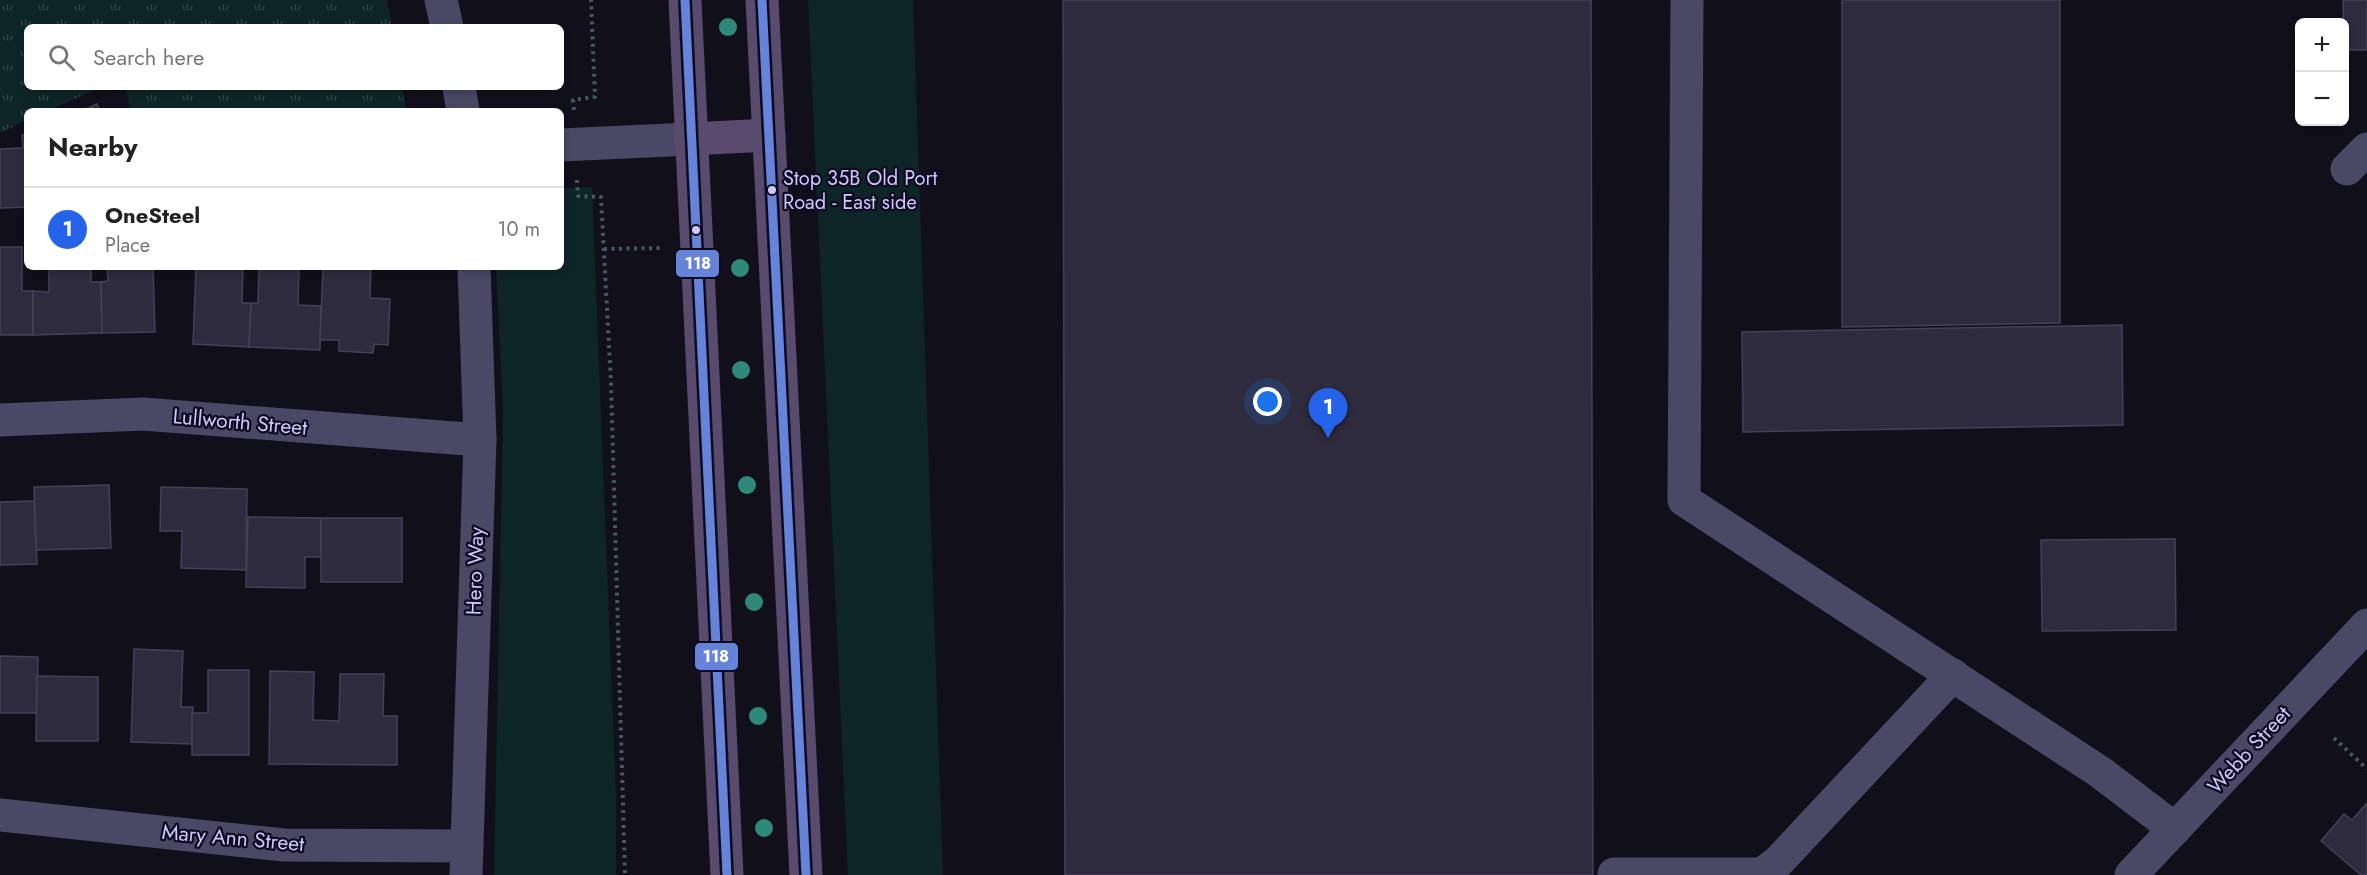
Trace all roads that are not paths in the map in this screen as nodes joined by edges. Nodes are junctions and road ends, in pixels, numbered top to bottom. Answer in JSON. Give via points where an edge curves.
{"nodes":[{"id":1,"x":441,"y":0,"type":"edge"},
{"id":2,"x":685,"y":0,"type":"edge"},
{"id":3,"x":762,"y":0,"type":"edge"},
{"id":4,"x":1687,"y":0,"type":"edge"},
{"id":5,"x":446,"y":24,"type":"edge"},
{"id":6,"x":460,"y":90,"type":"edge"},
{"id":7,"x":462,"y":108,"type":"edge"},
{"id":8,"x":769,"y":135,"type":"junction"},
{"id":9,"x":690,"y":139,"type":"junction"},
{"id":10,"x":569,"y":158,"type":"edge"},
{"id":11,"x":474,"y":270,"type":"edge"},
{"id":12,"x":0,"y":420,"type":"edge"},
{"id":13,"x":480,"y":440,"type":"junction"},
{"id":14,"x":2367,"y":625,"type":"edge"},
{"id":15,"x":1953,"y":675,"type":"junction"},
{"id":16,"x":0,"y":815,"type":"edge"},
{"id":17,"x":2175,"y":829,"type":"junction"},
{"id":18,"x":467,"y":860,"type":"edge"},
{"id":19,"x":1614,"y":874,"type":"edge"},
{"id":20,"x":727,"y":875,"type":"edge"},
{"id":21,"x":806,"y":875,"type":"edge"},
{"id":22,"x":2131,"y":875,"type":"edge"}],
"edges":[{"from":1,"to":5,"type":"street"},
{"from":2,"to":9,"type":"main road"},
{"from":3,"to":8,"type":"main road"},
{"from":4,"to":15,"type":"street","via":[[1684,500]]},
{"from":6,"to":7,"type":"street"},
{"from":8,"to":9,"type":"main road"},
{"from":8,"to":21,"type":"main road"},
{"from":9,"to":10,"type":"street"},
{"from":9,"to":20,"type":"main road"},
{"from":11,"to":13,"type":"street","name":"Hero Way"},
{"from":12,"to":13,"type":"street","name":"Lullworth Street","via":[[143,414]]},
{"from":13,"to":18,"type":"street","name":"Hero Way"},
{"from":14,"to":17,"type":"street","name":"Webb Street"},
{"from":15,"to":17,"type":"street","via":[[2100,772]]},
{"from":15,"to":19,"type":"street","via":[[1778,862],[1762,874]]},
{"from":16,"to":18,"type":"street","name":"Mary Ann Street"},
{"from":17,"to":22,"type":"street","name":"Webb Street"}]}
